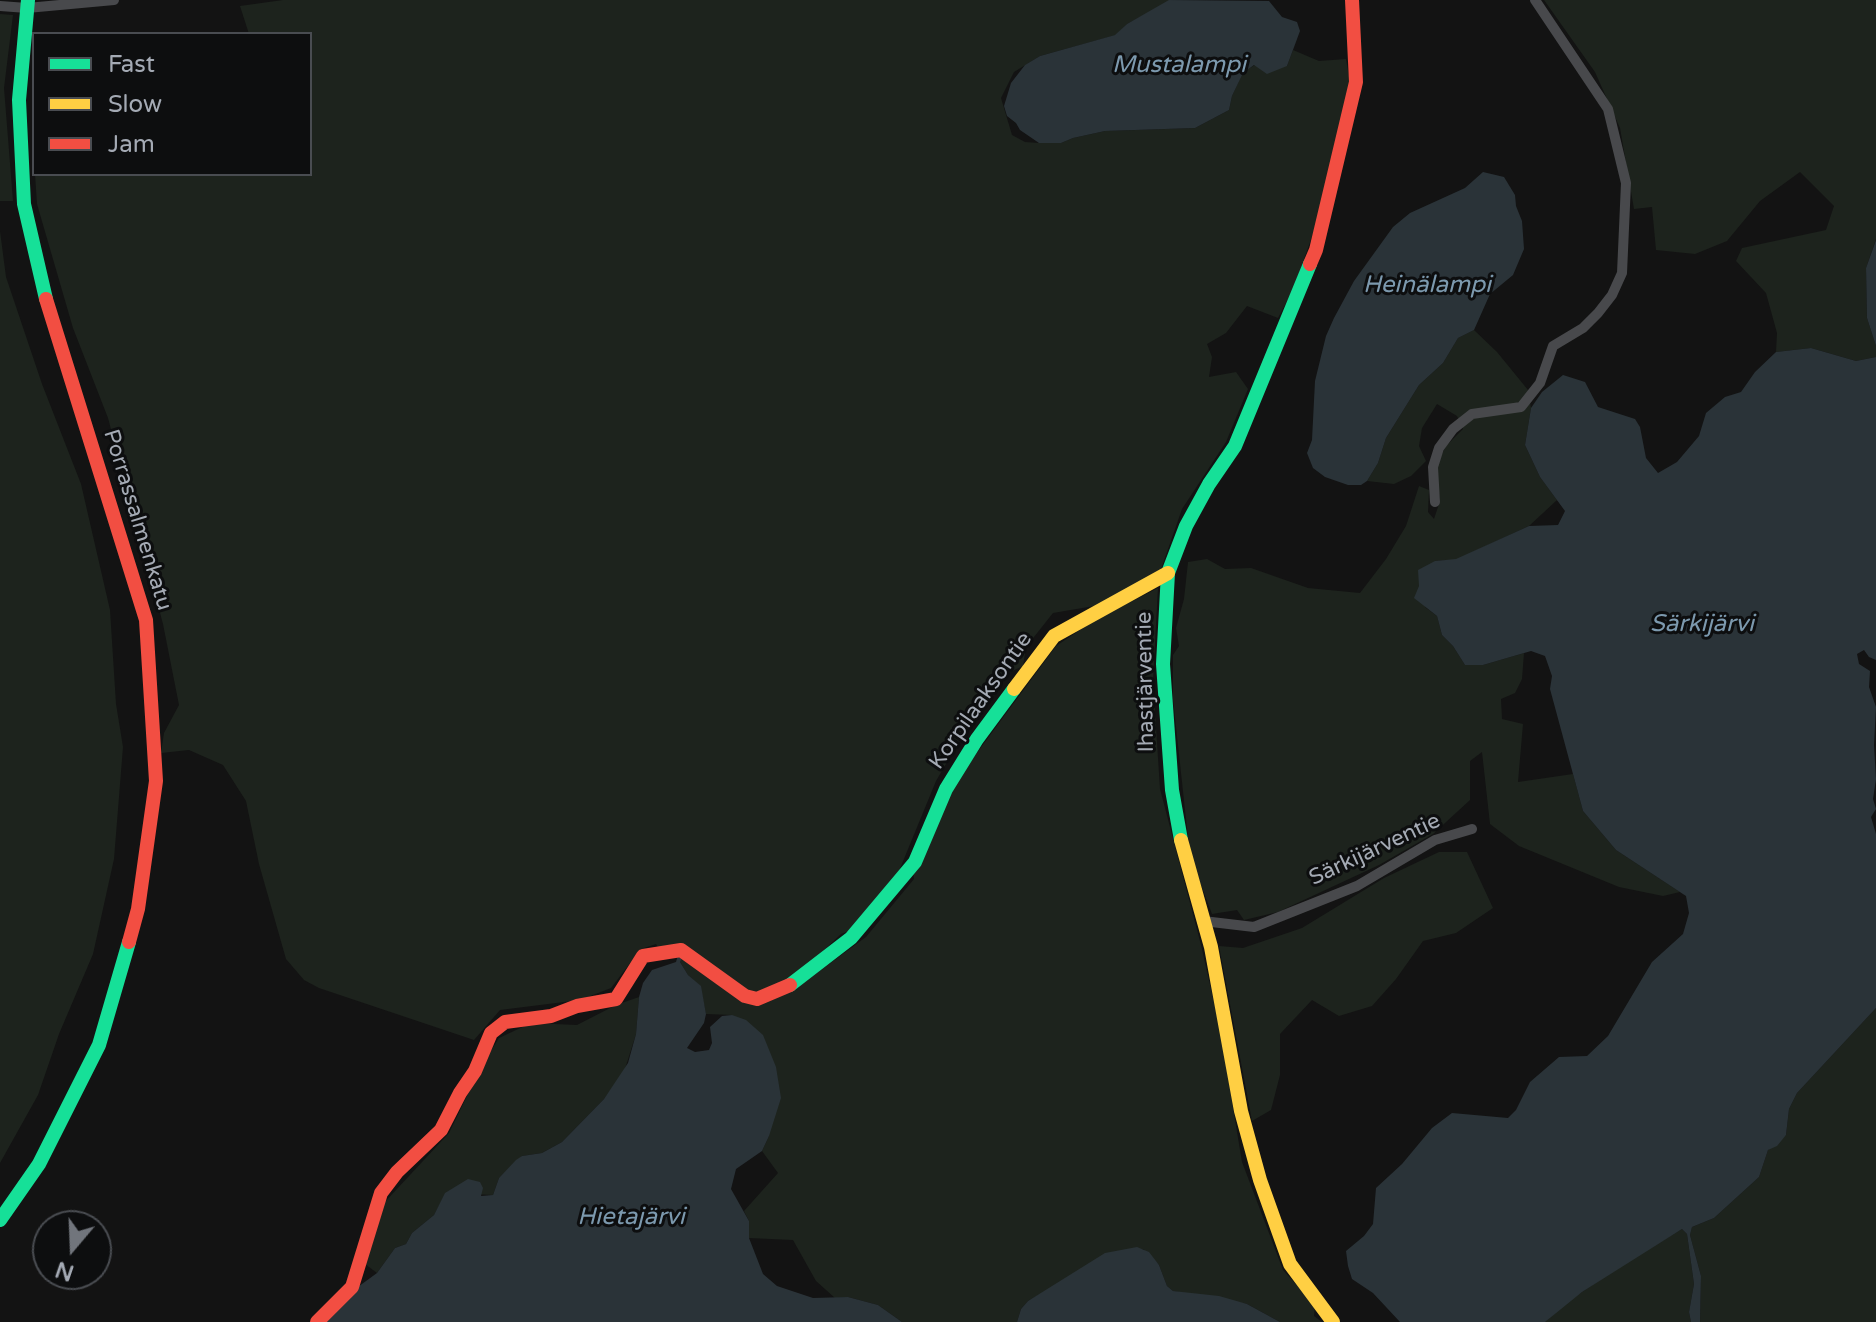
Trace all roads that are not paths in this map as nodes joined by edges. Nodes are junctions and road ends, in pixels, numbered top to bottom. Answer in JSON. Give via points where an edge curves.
{"nodes":[{"id":1,"x":114,"y":0,"type":"edge"},
{"id":2,"x":1352,"y":0,"type":"edge"},
{"id":3,"x":1535,"y":0,"type":"edge"},
{"id":4,"x":27,"y":4,"type":"edge"},
{"id":5,"x":0,"y":6,"type":"edge"},
{"id":6,"x":1435,"y":502,"type":"dead end"},
{"id":7,"x":1168,"y":573,"type":"junction"},
{"id":8,"x":1472,"y":829,"type":"dead end"},
{"id":9,"x":1203,"y":921,"type":"junction"},
{"id":10,"x":0,"y":1220,"type":"edge"},
{"id":11,"x":317,"y":1322,"type":"edge"},
{"id":12,"x":1333,"y":1322,"type":"edge"}],
"edges":[{"from":1,"to":4,"type":"street"},
{"from":2,"to":7,"type":"street","name":"Ihastjärventie","via":[[1356,82],[1316,250],[1235,446],[1186,526]]},
{"from":3,"to":6,"type":"street","via":[[1608,109],[1626,183],[1622,273],[1598,313],[1553,346],[1540,383],[1521,407],[1472,414],[1453,429],[1433,467]]},
{"from":4,"to":5,"type":"street"},
{"from":4,"to":10,"type":"street","name":"Porrassalmenkatu","via":[[19,100],[24,204],[40,279],[146,620],[156,781],[138,909],[99,1045],[39,1164]]},
{"from":7,"to":9,"type":"street","name":"Ihastjärventie","via":[[1163,664],[1172,790]]},
{"from":7,"to":11,"type":"street","name":"Korpilaaksontie","via":[[1054,636],[946,789],[915,862],[851,938],[785,989],[757,999],[745,996],[681,950],[643,956],[616,999],[516,1019],[491,1033],[441,1130],[381,1193],[352,1287]]},
{"from":8,"to":9,"type":"street","name":"Särkijärventie","via":[[1435,840],[1357,886],[1254,927]]},
{"from":9,"to":12,"type":"street","name":"Ihastjärventie","via":[[1260,1180],[1290,1264]]}]}
